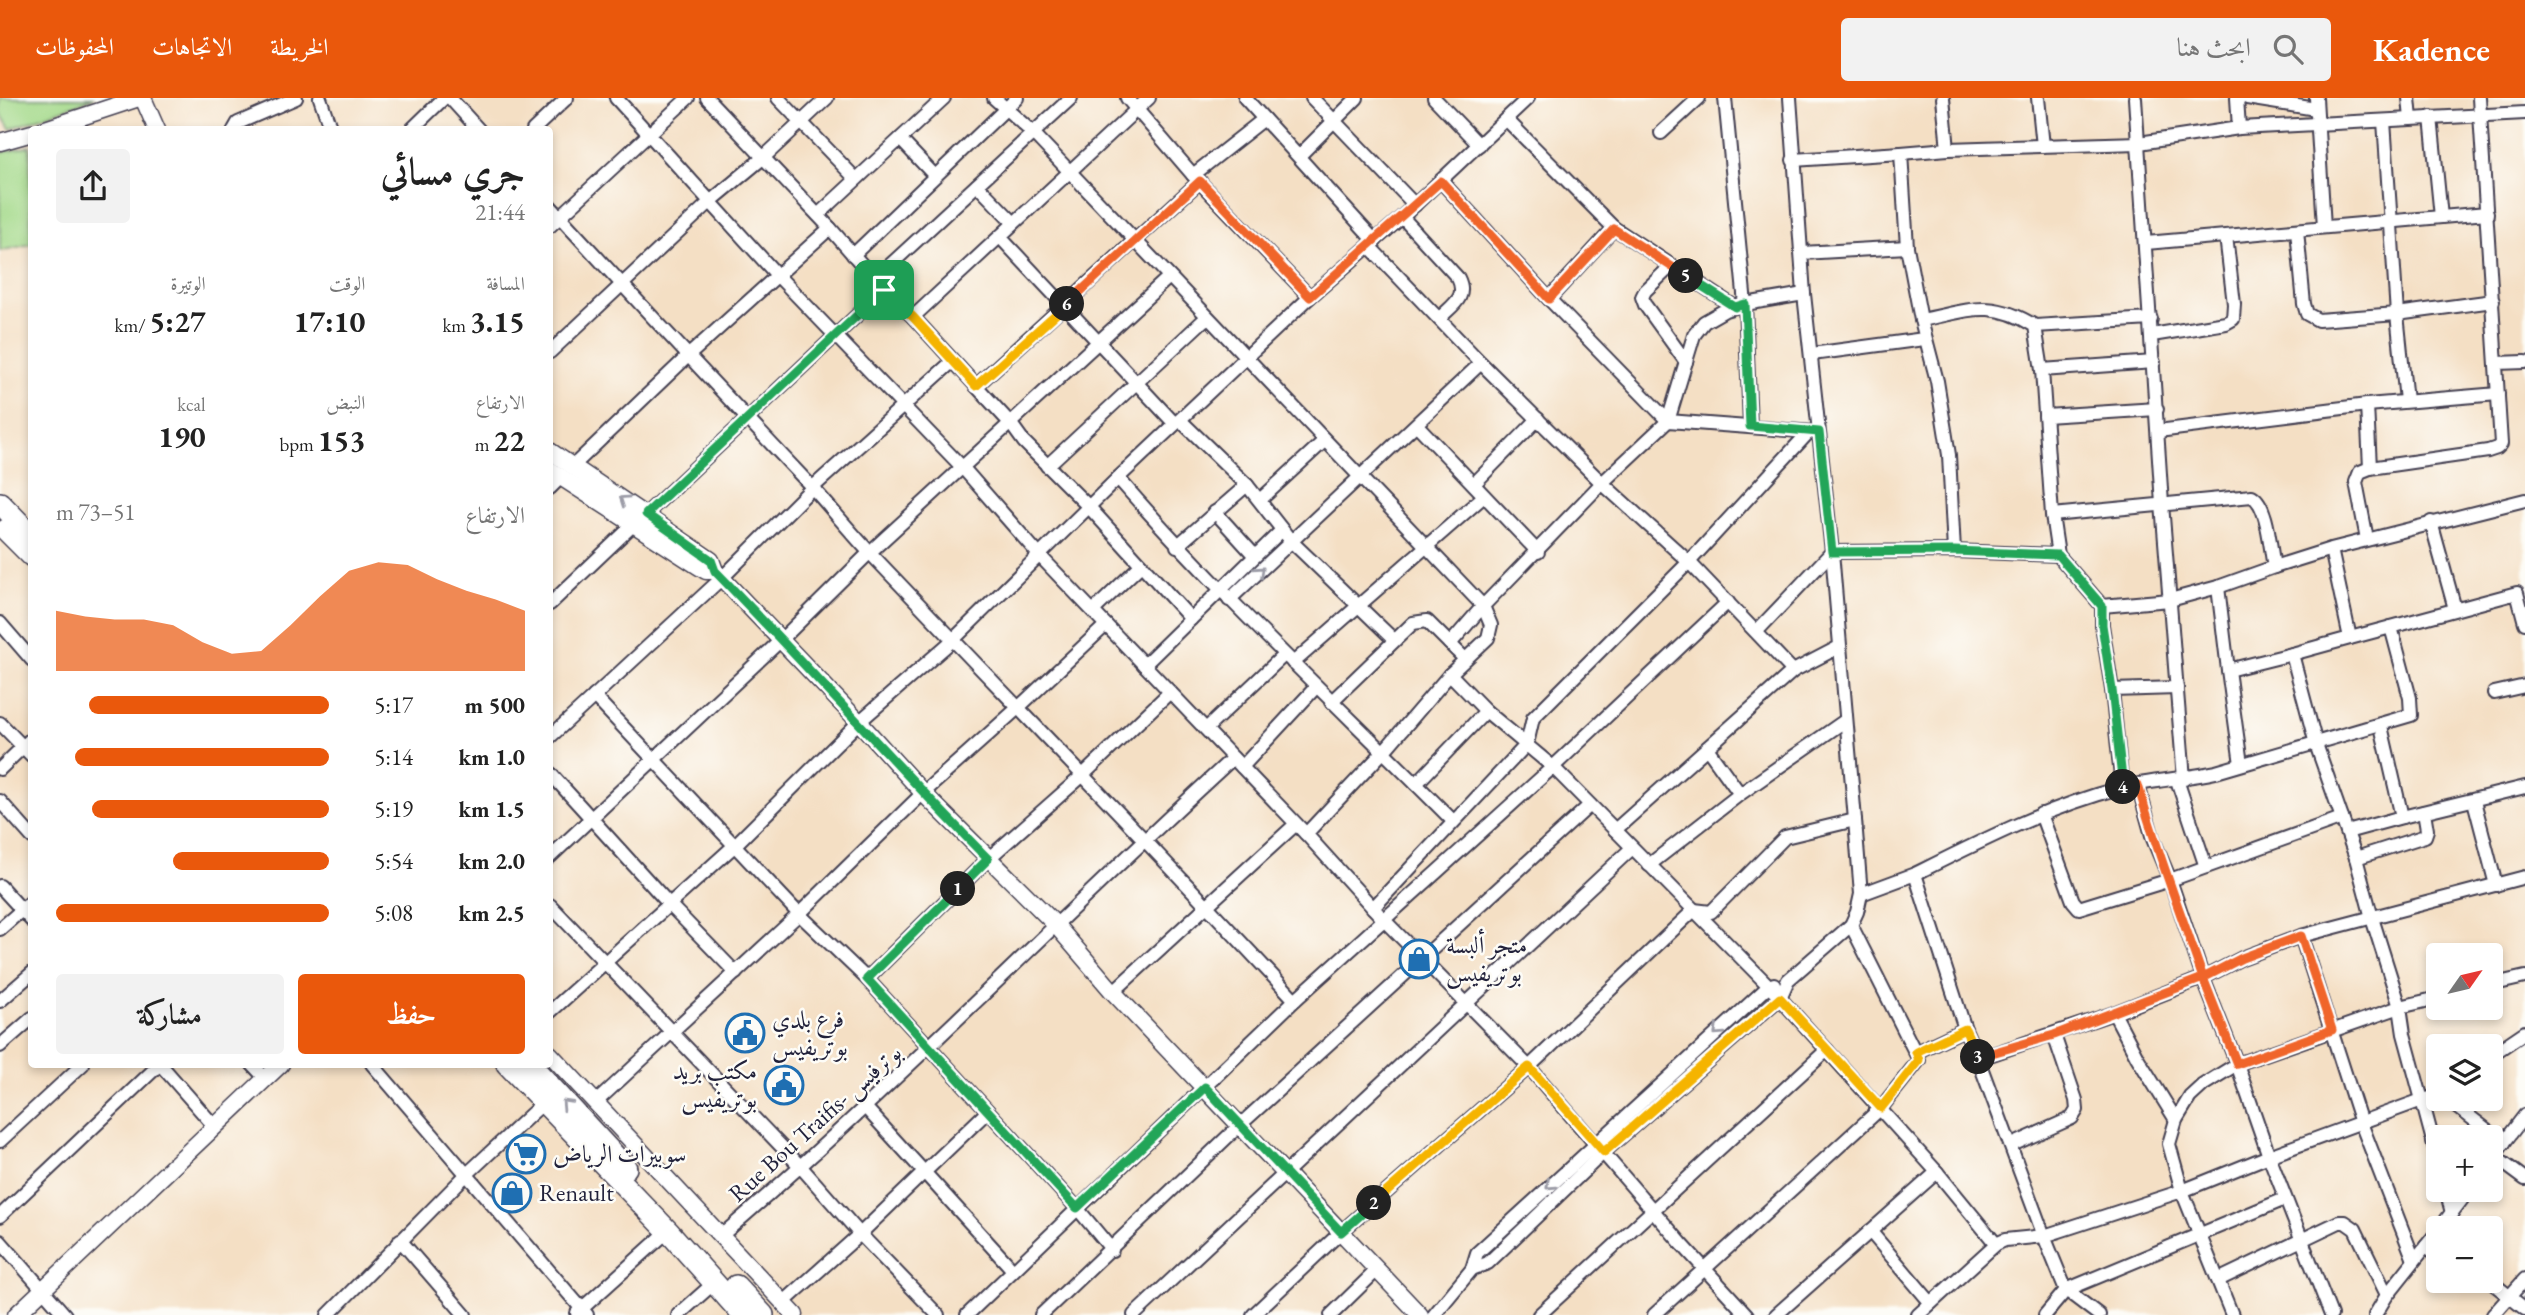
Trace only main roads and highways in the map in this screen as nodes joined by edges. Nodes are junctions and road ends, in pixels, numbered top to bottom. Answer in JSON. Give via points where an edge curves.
{"nodes":[{"id":1,"x":0,"y":503,"type":"edge"},
{"id":2,"x":6,"y":527,"type":"edge"},
{"id":3,"x":28,"y":535,"type":"edge"},
{"id":4,"x":28,"y":552,"type":"edge"},
{"id":5,"x":511,"y":1068,"type":"edge"},
{"id":6,"x":534,"y":1068,"type":"edge"},
{"id":7,"x":743,"y":1315,"type":"edge"},
{"id":8,"x":763,"y":1315,"type":"edge"}],
"edges":[{"from":1,"to":2,"type":"highway"},
{"from":2,"to":3,"type":"highway"},
{"from":2,"to":4,"type":"highway"},
{"from":5,"to":7,"type":"highway"},
{"from":8,"to":6,"type":"highway","one_way":true}]}
